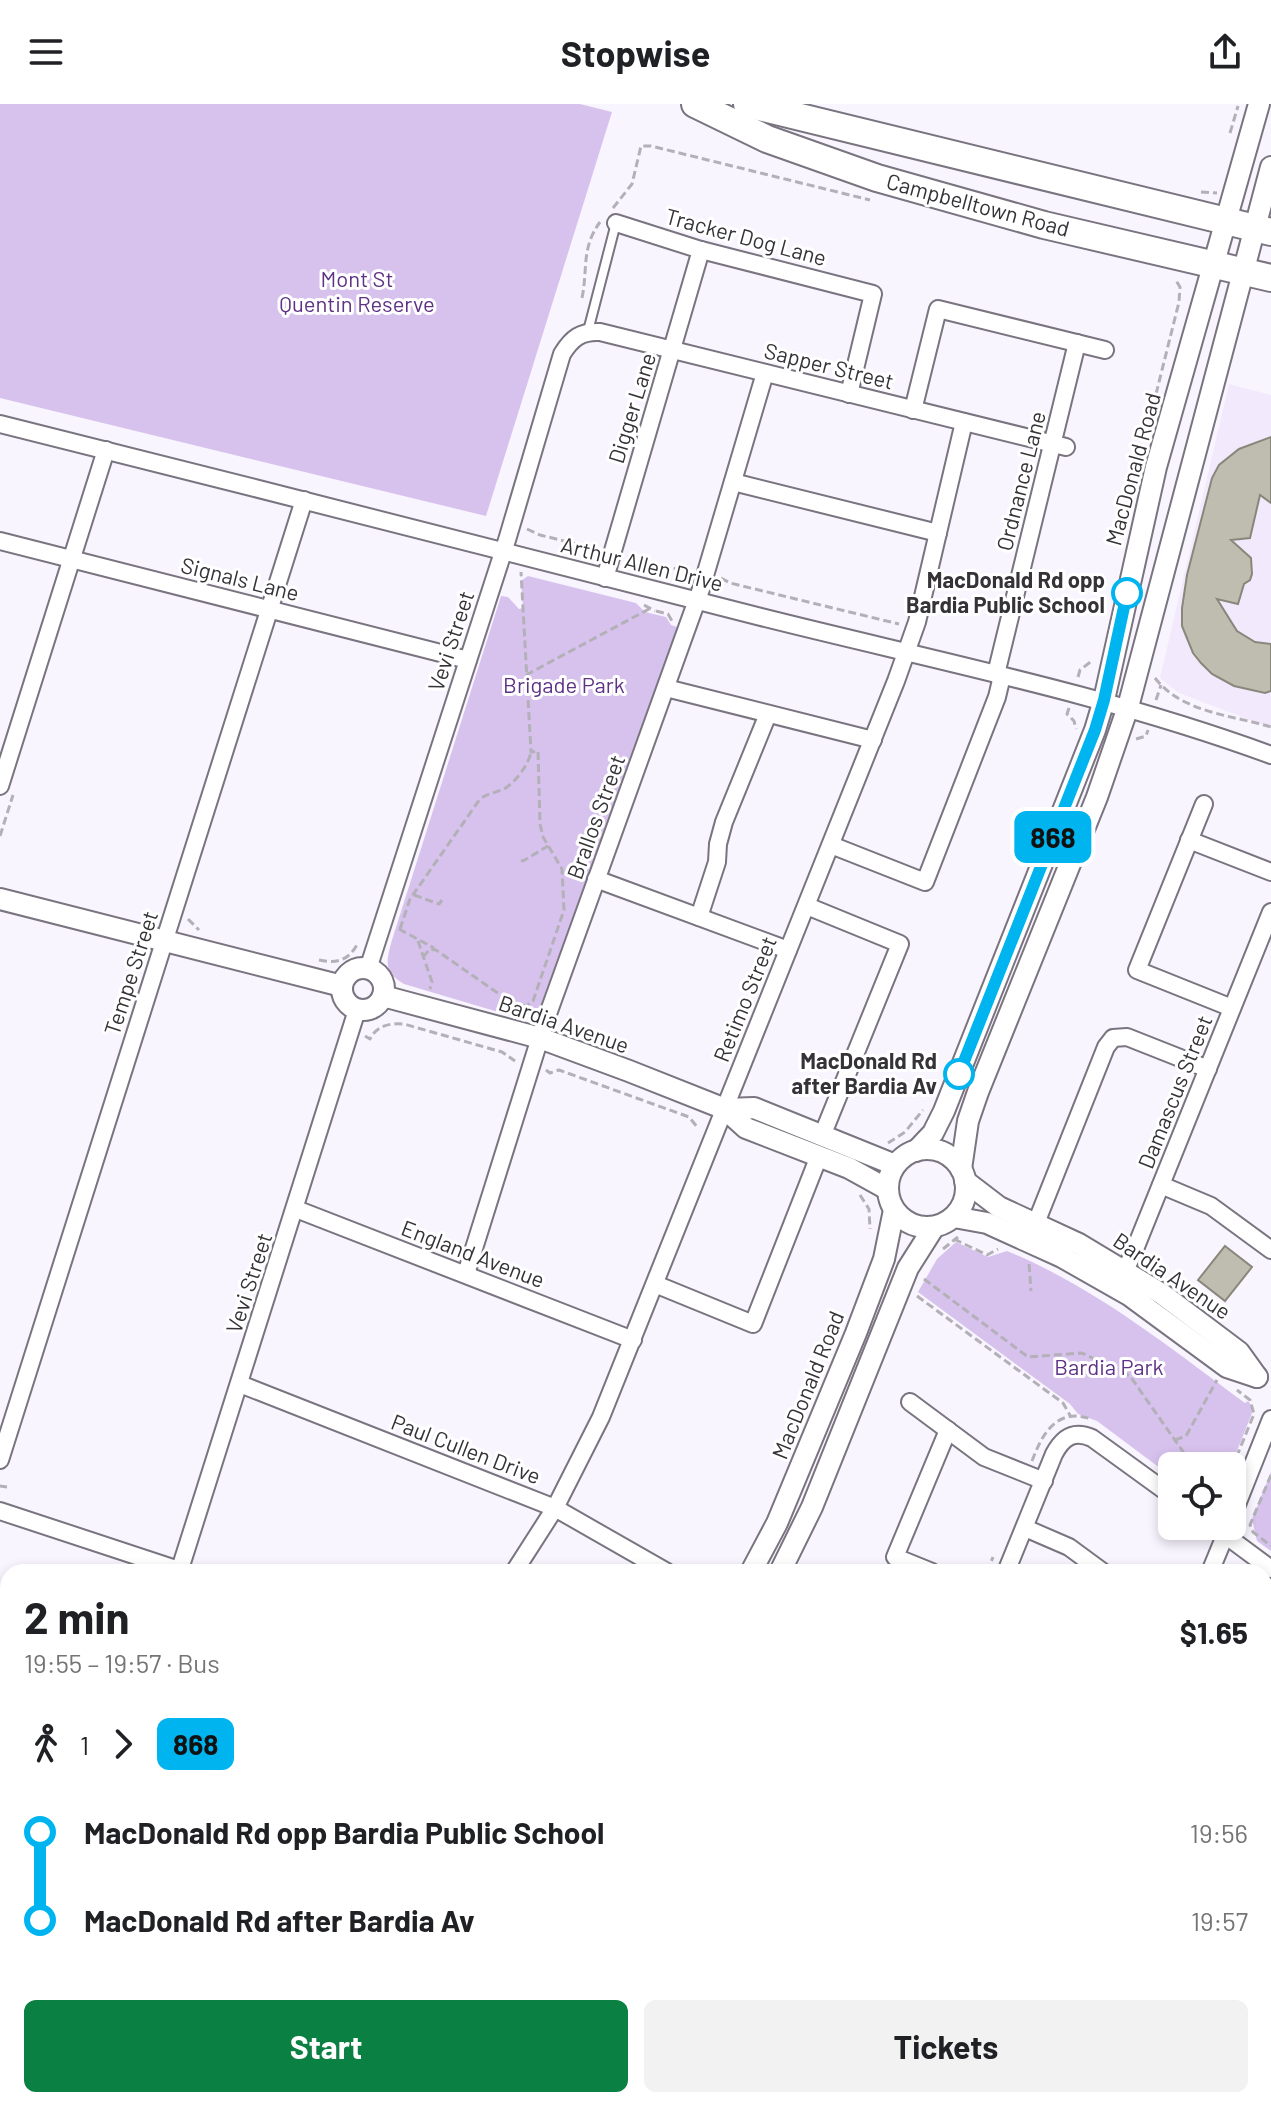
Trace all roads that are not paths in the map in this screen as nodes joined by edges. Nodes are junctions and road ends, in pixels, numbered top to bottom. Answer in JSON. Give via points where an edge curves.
{"nodes":[{"id":1,"x":695,"y":104,"type":"edge"},
{"id":2,"x":747,"y":104,"type":"edge"},
{"id":3,"x":1259,"y":104,"type":"edge"},
{"id":4,"x":1271,"y":167,"type":"edge"},
{"id":5,"x":1226,"y":221,"type":"junction"},
{"id":6,"x":616,"y":223,"type":"joint"},
{"id":7,"x":1264,"y":230,"type":"edge"},
{"id":8,"x":701,"y":250,"type":"junction"},
{"id":9,"x":1215,"y":264,"type":"junction"},
{"id":10,"x":1244,"y":271,"type":"junction"},
{"id":11,"x":1271,"y":278,"type":"edge"},
{"id":12,"x":585,"y":332,"type":"junction"},
{"id":13,"x":1077,"y":343,"type":"junction"},
{"id":14,"x":673,"y":350,"type":"junction"},
{"id":15,"x":1105,"y":350,"type":"dead end"},
{"id":16,"x":765,"y":373,"type":"junction"},
{"id":17,"x":849,"y":394,"type":"junction"},
{"id":18,"x":913,"y":410,"type":"junction"},
{"id":19,"x":964,"y":422,"type":"junction"},
{"id":20,"x":0,"y":424,"type":"edge"},
{"id":21,"x":1059,"y":445,"type":"junction"},
{"id":22,"x":106,"y":450,"type":"junction"},
{"id":23,"x":733,"y":482,"type":"junction"},
{"id":24,"x":304,"y":500,"type":"junction"},
{"id":25,"x":938,"y":533,"type":"junction"},
{"id":26,"x":0,"y":541,"type":"edge"},
{"id":27,"x":503,"y":551,"type":"junction"},
{"id":28,"x":72,"y":559,"type":"junction"},
{"id":29,"x":605,"y":578,"type":"junction"},
{"id":30,"x":697,"y":601,"type":"junction"},
{"id":31,"x":269,"y":609,"type":"junction"},
{"id":32,"x":906,"y":654,"type":"junction"},
{"id":33,"x":468,"y":660,"type":"junction"},
{"id":34,"x":999,"y":675,"type":"junction"},
{"id":35,"x":666,"y":688,"type":"junction"},
{"id":36,"x":1104,"y":700,"type":"junction"},
{"id":37,"x":1128,"y":707,"type":"junction"},
{"id":38,"x":768,"y":714,"type":"junction"},
{"id":39,"x":873,"y":740,"type":"junction"},
{"id":40,"x":1271,"y":755,"type":"edge"},
{"id":41,"x":0,"y":786,"type":"edge"},
{"id":42,"x":1204,"y":804,"type":"dead end"},
{"id":43,"x":1189,"y":840,"type":"junction"},
{"id":44,"x":831,"y":845,"type":"junction"},
{"id":45,"x":1271,"y":872,"type":"edge"},
{"id":46,"x":596,"y":879,"type":"junction"},
{"id":47,"x":0,"y":899,"type":"edge"},
{"id":48,"x":807,"y":906,"type":"junction"},
{"id":49,"x":1271,"y":912,"type":"edge"},
{"id":50,"x":699,"y":917,"type":"junction"},
{"id":51,"x":165,"y":941,"type":"junction"},
{"id":52,"x":788,"y":950,"type":"junction"},
{"id":53,"x":368,"y":969,"type":"junction"},
{"id":54,"x":342,"y":986,"type":"junction"},
{"id":55,"x":383,"y":996,"type":"junction"},
{"id":56,"x":1232,"y":1008,"type":"junction"},
{"id":57,"x":357,"y":1010,"type":"junction"},
{"id":58,"x":540,"y":1038,"type":"junction"},
{"id":59,"x":1208,"y":1069,"type":"junction"},
{"id":60,"x":725,"y":1109,"type":"junction"},
{"id":61,"x":821,"y":1146,"type":"junction"},
{"id":62,"x":916,"y":1151,"type":"junction"},
{"id":63,"x":895,"y":1165,"type":"junction"},
{"id":64,"x":963,"y":1175,"type":"junction"},
{"id":65,"x":1161,"y":1185,"type":"junction"},
{"id":66,"x":887,"y":1189,"type":"junction"},
{"id":67,"x":296,"y":1209,"type":"junction"},
{"id":68,"x":894,"y":1210,"type":"junction"},
{"id":69,"x":954,"y":1217,"type":"junction"},
{"id":70,"x":1036,"y":1223,"type":"junction"},
{"id":71,"x":934,"y":1227,"type":"junction"},
{"id":72,"x":1271,"y":1250,"type":"edge"},
{"id":73,"x":466,"y":1274,"type":"junction"},
{"id":74,"x":1121,"y":1279,"type":"junction"},
{"id":75,"x":655,"y":1284,"type":"junction"},
{"id":76,"x":633,"y":1340,"type":"junction"},
{"id":77,"x":1264,"y":1382,"type":"edge"},
{"id":78,"x":240,"y":1384,"type":"junction"},
{"id":79,"x":910,"y":1402,"type":"dead end"},
{"id":80,"x":1271,"y":1419,"type":"edge"},
{"id":81,"x":948,"y":1430,"type":"junction"},
{"id":82,"x":0,"y":1460,"type":"edge"},
{"id":83,"x":1044,"y":1481,"type":"junction"},
{"id":84,"x":1246,"y":1482,"type":"edge"},
{"id":85,"x":1158,"y":1486,"type":"edge"},
{"id":86,"x":555,"y":1508,"type":"junction"},
{"id":87,"x":0,"y":1511,"type":"edge"},
{"id":88,"x":1025,"y":1528,"type":"junction"},
{"id":89,"x":1219,"y":1540,"type":"edge"},
{"id":90,"x":1235,"y":1540,"type":"edge"},
{"id":91,"x":162,"y":1564,"type":"edge"},
{"id":92,"x":185,"y":1564,"type":"edge"},
{"id":93,"x":519,"y":1564,"type":"edge"},
{"id":94,"x":653,"y":1564,"type":"edge"},
{"id":95,"x":755,"y":1564,"type":"edge"},
{"id":96,"x":784,"y":1564,"type":"edge"},
{"id":97,"x":912,"y":1564,"type":"edge"},
{"id":98,"x":1009,"y":1564,"type":"edge"},
{"id":99,"x":1092,"y":1564,"type":"edge"},
{"id":100,"x":1212,"y":1564,"type":"edge"},
{"id":101,"x":1265,"y":1564,"type":"edge"}],
"edges":[{"from":1,"to":9,"type":"main road","name":"Campbelltown Road","via":[[767,139],[877,178],[1044,225]]},
{"from":2,"to":5,"type":"main road","name":"Campbelltown Road"},
{"from":3,"to":5,"type":"street","name":"MacDonald Road"},
{"from":4,"to":7,"type":"street"},
{"from":5,"to":7,"type":"main road","name":"Campbelltown Road"},
{"from":5,"to":9,"type":"street","name":"MacDonald Road"},
{"from":6,"to":8,"type":"street","name":"Tracker Dog Lane"},
{"from":6,"to":12,"type":"lane","name":"Tracker Dog Lane"},
{"from":7,"to":10,"type":"street"},
{"from":8,"to":14,"type":"street","name":"Digger Lane"},
{"from":8,"to":17,"type":"street","name":"Tracker Dog Lane","via":[[873,294]]},
{"from":9,"to":10,"type":"main road","name":"Campbelltown Road"},
{"from":9,"to":36,"type":"street","name":"MacDonald Road","via":[[1139,532]]},
{"from":10,"to":11,"type":"main road","name":"Campbelltown Road"},
{"from":10,"to":37,"type":"street"},
{"from":12,"to":14,"type":"street","name":"Sapper Street"},
{"from":12,"to":27,"type":"street","name":"Vevi Street","via":[[562,354]]},
{"from":13,"to":15,"type":"street"},
{"from":13,"to":18,"type":"street","via":[[938,309]]},
{"from":13,"to":21,"type":"street","name":"Ordnance Lane"},
{"from":14,"to":16,"type":"street","name":"Sapper Street"},
{"from":14,"to":29,"type":"street","name":"Digger Lane"},
{"from":16,"to":17,"type":"street","name":"Sapper Street"},
{"from":16,"to":23,"type":"street","name":"Brallos Street"},
{"from":17,"to":18,"type":"street","name":"Sapper Street"},
{"from":18,"to":19,"type":"street","name":"Sapper Street"},
{"from":19,"to":21,"type":"street","name":"Sapper Street"},
{"from":19,"to":25,"type":"street","name":"Retimo Street"},
{"from":20,"to":22,"type":"street","name":"Arthur Allen Drive"},
{"from":21,"to":34,"type":"street","name":"Ordnance Lane"},
{"from":22,"to":24,"type":"street","name":"Arthur Allen Drive"},
{"from":22,"to":28,"type":"street"},
{"from":23,"to":25,"type":"street"},
{"from":23,"to":30,"type":"street","name":"Brallos Street"},
{"from":24,"to":27,"type":"street","name":"Arthur Allen Drive"},
{"from":24,"to":31,"type":"street","name":"Tempe Street"},
{"from":25,"to":32,"type":"street","name":"Retimo Street"},
{"from":26,"to":28,"type":"street","name":"Signals Lane"},
{"from":27,"to":29,"type":"street","name":"Arthur Allen Drive"},
{"from":27,"to":33,"type":"street","name":"Vevi Street"},
{"from":28,"to":31,"type":"street","name":"Signals Lane"},
{"from":28,"to":41,"type":"street"},
{"from":29,"to":30,"type":"street","name":"Arthur Allen Drive"},
{"from":30,"to":32,"type":"street","name":"Arthur Allen Drive"},
{"from":30,"to":35,"type":"street","name":"Brallos Street"},
{"from":31,"to":33,"type":"street","name":"Signals Lane"},
{"from":31,"to":51,"type":"street","name":"Tempe Street"},
{"from":32,"to":34,"type":"street","name":"Arthur Allen Drive"},
{"from":32,"to":39,"type":"street","name":"Retimo Street"},
{"from":33,"to":53,"type":"street","name":"Vevi Street"},
{"from":34,"to":36,"type":"street","name":"Arthur Allen Drive"},
{"from":34,"to":44,"type":"street","name":"Ordnance Lane","via":[[997,697],[925,882]]},
{"from":35,"to":38,"type":"street"},
{"from":35,"to":46,"type":"street","name":"Brallos Street"},
{"from":36,"to":37,"type":"street","name":"Arthur Allen Drive"},
{"from":36,"to":62,"type":"street","name":"MacDonald Road","via":[[944,1111]]},
{"from":37,"to":40,"type":"street","name":"Arthur Allen Drive"},
{"from":37,"to":64,"type":"street","via":[[978,1092],[968,1121]]},
{"from":38,"to":39,"type":"street"},
{"from":38,"to":50,"type":"street","via":[[724,822]]},
{"from":39,"to":44,"type":"street","name":"Retimo Street"},
{"from":42,"to":43,"type":"street"},
{"from":43,"to":45,"type":"street"},
{"from":43,"to":56,"type":"street","via":[[1137,970]]},
{"from":44,"to":48,"type":"street","name":"Retimo Street"},
{"from":46,"to":50,"type":"street"},
{"from":46,"to":58,"type":"street","name":"Brallos Street"},
{"from":47,"to":51,"type":"street"},
{"from":48,"to":52,"type":"street","name":"Retimo Street"},
{"from":48,"to":61,"type":"street","via":[[900,944]]},
{"from":49,"to":56,"type":"street","name":"Damascus Street"},
{"from":50,"to":52,"type":"street"},
{"from":51,"to":54,"type":"street"},
{"from":51,"to":82,"type":"street","name":"Tempe Street"},
{"from":52,"to":60,"type":"street","name":"Retimo Street"},
{"from":53,"to":54,"type":"street","via":[[355,970]]},
{"from":53,"to":55,"type":"street","via":[[383,982]]},
{"from":54,"to":57,"type":"street","via":[[344,998]]},
{"from":55,"to":57,"type":"street","via":[[370,1009]]},
{"from":55,"to":58,"type":"street","name":"Bardia Avenue"},
{"from":56,"to":59,"type":"street","name":"Damascus Street"},
{"from":57,"to":67,"type":"street","name":"Vevi Street"},
{"from":58,"to":60,"type":"street","name":"Bardia Avenue"},
{"from":58,"to":73,"type":"street","name":"Brallos Street"},
{"from":59,"to":65,"type":"street","name":"Damascus Street"},
{"from":59,"to":70,"type":"street","via":[[1127,1037],[1113,1038]]},
{"from":60,"to":61,"type":"street","name":"Bardia Avenue","via":[[746,1128]]},
{"from":60,"to":75,"type":"street","name":"Retimo Street"},
{"from":61,"to":63,"type":"street","name":"Bardia Avenue"},
{"from":61,"to":66,"type":"street","name":"Bardia Avenue"},
{"from":61,"to":75,"type":"street","via":[[753,1324]]},
{"from":62,"to":63,"type":"street"},
{"from":62,"to":64,"type":"street","via":[[941,1152]]},
{"from":63,"to":66,"type":"street"},
{"from":64,"to":69,"type":"street","via":[[966,1194]]},
{"from":64,"to":70,"type":"street","name":"Bardia Avenue","via":[[999,1207]]},
{"from":65,"to":72,"type":"street","via":[[1211,1206]]},
{"from":65,"to":74,"type":"street","name":"Damascus Street"},
{"from":66,"to":68,"type":"street"},
{"from":67,"to":73,"type":"street","name":"England Avenue"},
{"from":67,"to":78,"type":"street","name":"Vevi Street"},
{"from":68,"to":71,"type":"street","via":[[912,1225]]},
{"from":68,"to":95,"type":"street","name":"MacDonald Road","via":[[884,1259],[856,1333]]},
{"from":69,"to":71,"type":"street"},
{"from":69,"to":74,"type":"street","name":"Bardia Avenue","via":[[987,1223]]},
{"from":70,"to":74,"type":"street","name":"Bardia Avenue"},
{"from":71,"to":96,"type":"street","via":[[908,1268]]},
{"from":73,"to":76,"type":"street","name":"England Avenue"},
{"from":74,"to":77,"type":"street","name":"Bardia Avenue","via":[[1239,1352]]},
{"from":75,"to":76,"type":"street","name":"Retimo Street"},
{"from":76,"to":86,"type":"street","name":"Retimo Street"},
{"from":78,"to":86,"type":"street","name":"Paul Cullen Drive"},
{"from":78,"to":92,"type":"street","name":"Vevi Street"},
{"from":79,"to":81,"type":"street"},
{"from":80,"to":84,"type":"street"},
{"from":81,"to":83,"type":"street","via":[[984,1457]]},
{"from":81,"to":97,"type":"street","via":[[895,1557]]},
{"from":83,"to":85,"type":"street","via":[[1059,1443],[1084,1434]]},
{"from":83,"to":88,"type":"street"},
{"from":86,"to":93,"type":"street","name":"Retimo Street"},
{"from":86,"to":94,"type":"street","name":"Paul Cullen Drive"},
{"from":87,"to":91,"type":"street"},
{"from":88,"to":98,"type":"street"},
{"from":88,"to":99,"type":"street","via":[[1069,1547]]},
{"from":89,"to":100,"type":"street"},
{"from":90,"to":101,"type":"street"}]}
